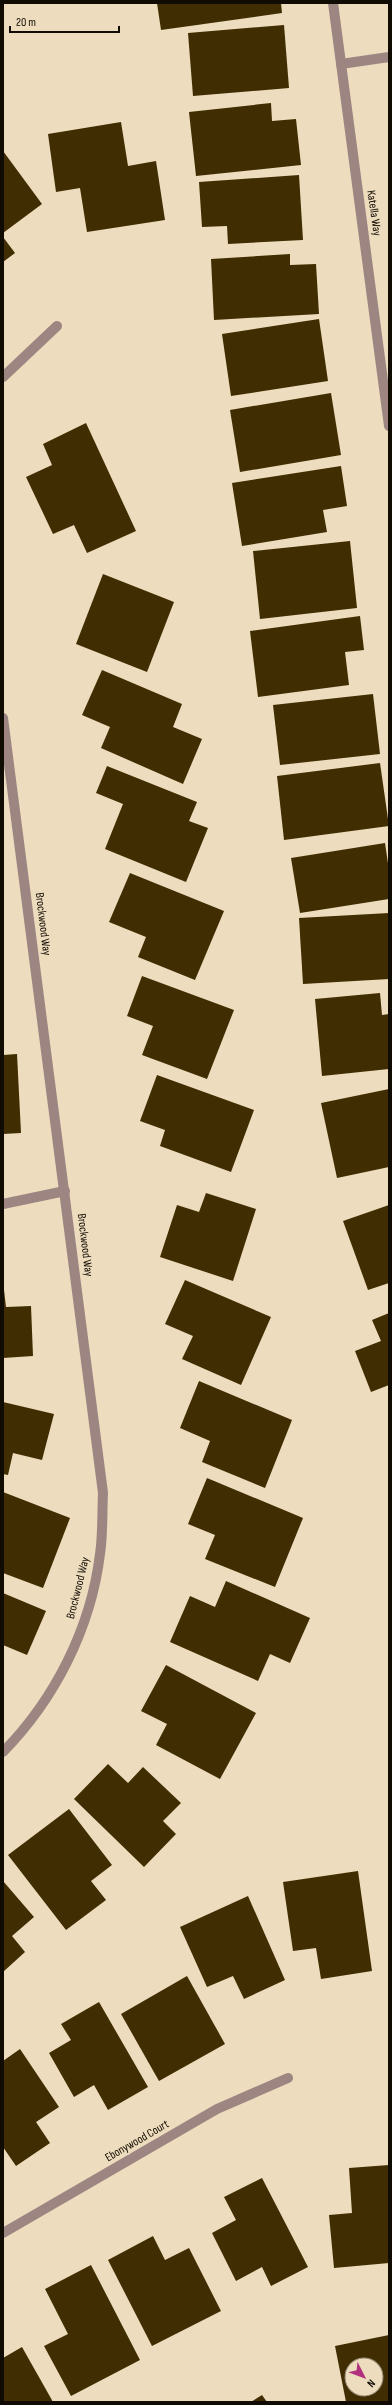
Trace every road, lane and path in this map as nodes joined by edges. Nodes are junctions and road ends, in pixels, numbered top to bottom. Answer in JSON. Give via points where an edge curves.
{"nodes":[{"id":1,"x":333,"y":3,"type":"edge"},
{"id":2,"x":389,"y":57,"type":"edge"},
{"id":3,"x":341,"y":64,"type":"junction"},
{"id":4,"x":57,"y":326,"type":"dead end"},
{"id":5,"x":3,"y":377,"type":"edge"},
{"id":6,"x":389,"y":426,"type":"edge"},
{"id":7,"x":3,"y":718,"type":"edge"},
{"id":8,"x":65,"y":1191,"type":"junction"},
{"id":9,"x":3,"y":1204,"type":"edge"},
{"id":10,"x":3,"y":1752,"type":"edge"},
{"id":11,"x":288,"y":2078,"type":"dead end"},
{"id":12,"x":3,"y":2233,"type":"edge"}],
"edges":[{"from":1,"to":3,"type":"street","name":"Katella Way"},
{"from":2,"to":3,"type":"street"},
{"from":3,"to":6,"type":"street","name":"Katella Way"},
{"from":4,"to":5,"type":"street"},
{"from":7,"to":8,"type":"street","name":"Brockwood Way"},
{"from":8,"to":9,"type":"street"},
{"from":8,"to":10,"type":"street","name":"Brockwood Way","via":[[103,1493],[100,1553],[96,1583],[78,1640],[50,1694]]},
{"from":11,"to":12,"type":"street","name":"Ebonywood Court","via":[[217,2109]]}]}
